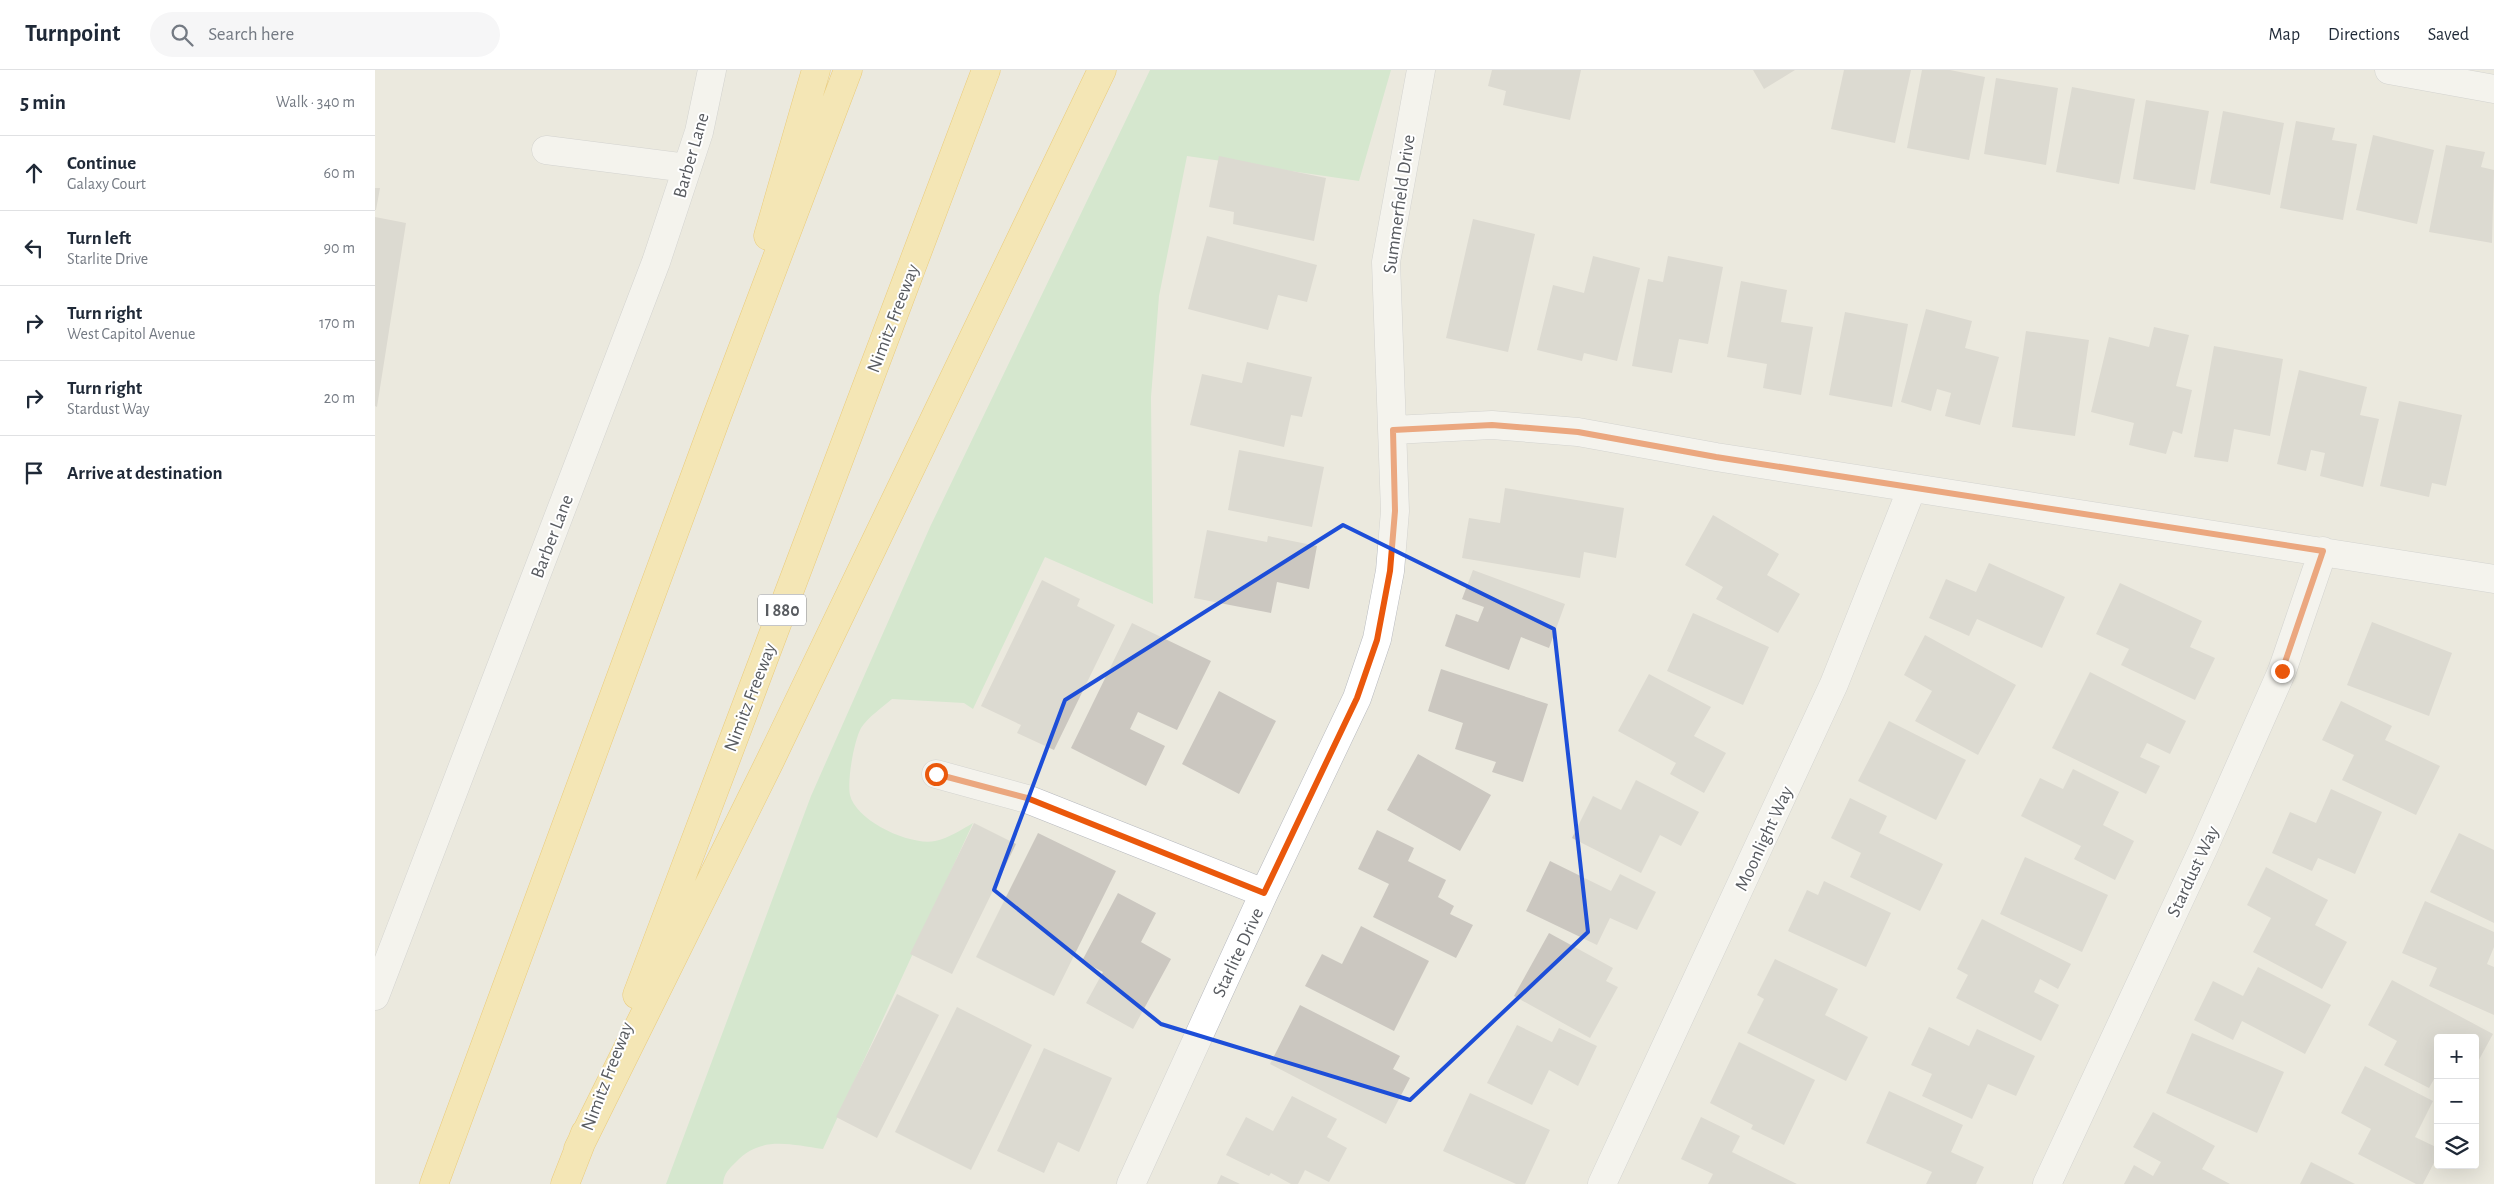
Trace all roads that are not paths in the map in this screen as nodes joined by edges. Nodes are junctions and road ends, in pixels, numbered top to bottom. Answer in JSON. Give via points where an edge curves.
{"nodes":[{"id":1,"x":712,"y":70,"type":"edge"},
{"id":2,"x":816,"y":70,"type":"edge"},
{"id":3,"x":848,"y":70,"type":"edge"},
{"id":4,"x":986,"y":70,"type":"edge"},
{"id":5,"x":1103,"y":70,"type":"edge"},
{"id":6,"x":1421,"y":70,"type":"edge"},
{"id":7,"x":2389,"y":70,"type":"edge"},
{"id":8,"x":2494,"y":89,"type":"edge"},
{"id":9,"x":546,"y":150,"type":"dead end"},
{"id":10,"x":687,"y":168,"type":"junction"},
{"id":11,"x":717,"y":416,"type":"junction"},
{"id":12,"x":1393,"y":430,"type":"junction"},
{"id":13,"x":1912,"y":488,"type":"junction"},
{"id":14,"x":2323,"y":551,"type":"junction"},
{"id":15,"x":2494,"y":579,"type":"edge"},
{"id":16,"x":936,"y":774,"type":"dead end"},
{"id":17,"x":1264,"y":893,"type":"junction"},
{"id":18,"x":375,"y":996,"type":"edge"},
{"id":19,"x":579,"y":1149,"type":"junction"},
{"id":20,"x":434,"y":1184,"type":"edge"},
{"id":21,"x":565,"y":1184,"type":"edge"},
{"id":22,"x":1131,"y":1184,"type":"edge"},
{"id":23,"x":1603,"y":1184,"type":"edge"},
{"id":24,"x":2047,"y":1184,"type":"edge"}],
"edges":[{"from":1,"to":10,"type":"street","name":"Barber Lane","via":[[699,132]]},
{"from":2,"to":11,"type":"highway"},
{"from":3,"to":11,"type":"highway"},
{"from":4,"to":19,"type":"highway","name":"Nimitz Freeway","number":"I 880"},
{"from":5,"to":19,"type":"highway"},
{"from":6,"to":12,"type":"street","name":"Summerfield Drive","via":[[1386,262]]},
{"from":7,"to":8,"type":"street"},
{"from":9,"to":10,"type":"street"},
{"from":10,"to":18,"type":"street","name":"Barber Lane","via":[[656,262]]},
{"from":11,"to":20,"type":"highway"},
{"from":12,"to":13,"type":"street","via":[[1492,425],[1578,432]]},
{"from":12,"to":17,"type":"street","name":"Starlite Drive","via":[[1395,511],[1390,571],[1377,640],[1357,698]]},
{"from":13,"to":14,"type":"street"},
{"from":13,"to":23,"type":"street","name":"Moonlight Way","via":[[1834,684]]},
{"from":14,"to":15,"type":"street"},
{"from":14,"to":24,"type":"street","name":"Stardust Way","via":[[2282,671]]},
{"from":16,"to":17,"type":"street","via":[[1027,798]]},
{"from":17,"to":22,"type":"street","name":"Starlite Drive"},
{"from":19,"to":21,"type":"highway","name":"Nimitz Freeway","number":"I 880"}]}
